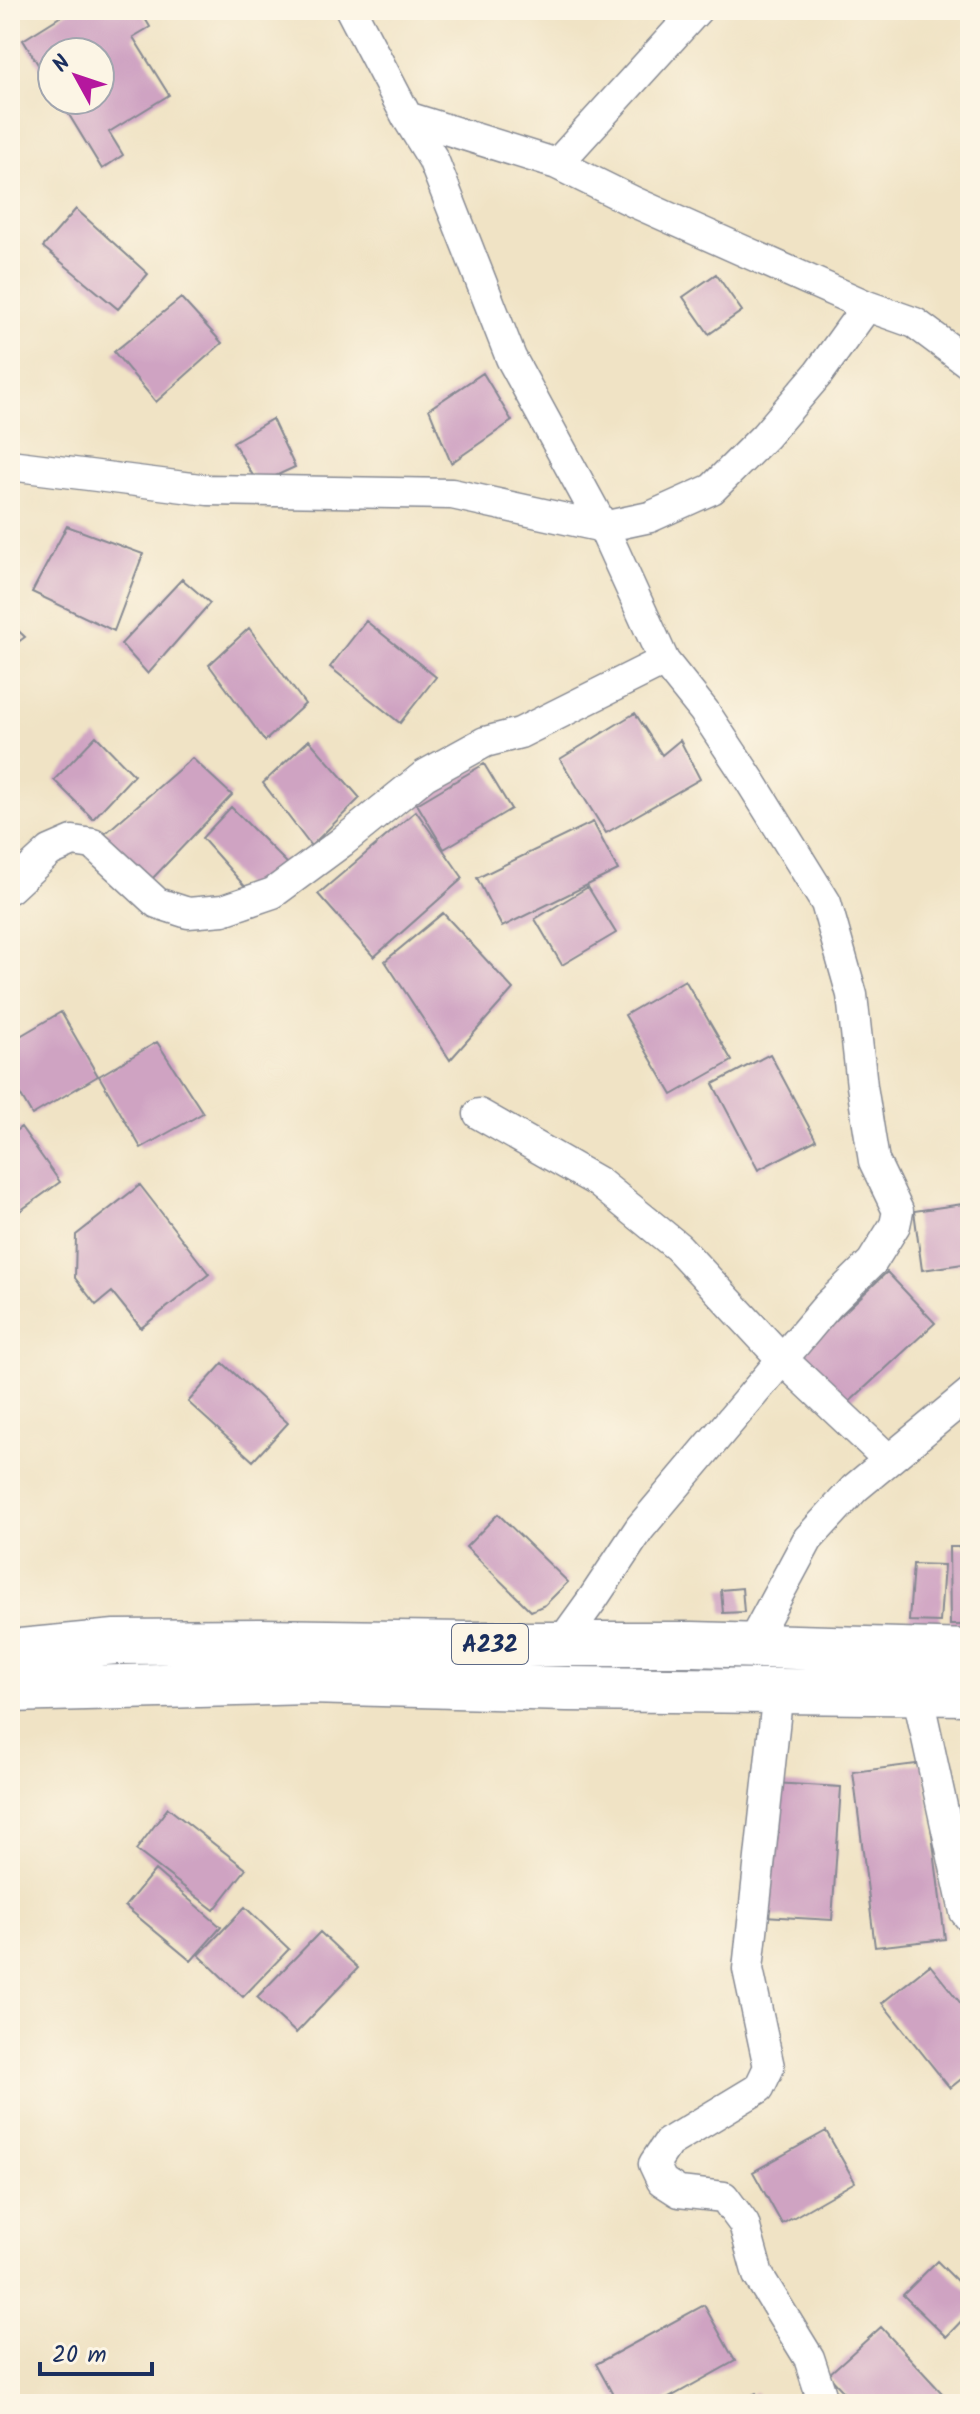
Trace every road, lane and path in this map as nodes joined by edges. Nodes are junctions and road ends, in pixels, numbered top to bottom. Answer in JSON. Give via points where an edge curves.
{"nodes":[{"id":1,"x":351,"y":10,"type":"edge"},
{"id":2,"x":697,"y":10,"type":"edge"},
{"id":3,"x":407,"y":117,"type":"junction"},
{"id":4,"x":557,"y":164,"type":"junction"},
{"id":5,"x":867,"y":306,"type":"junction"},
{"id":6,"x":970,"y":364,"type":"edge"},
{"id":7,"x":10,"y":465,"type":"edge"},
{"id":8,"x":603,"y":527,"type":"junction"},
{"id":9,"x":664,"y":661,"type":"junction"},
{"id":10,"x":10,"y":888,"type":"edge"},
{"id":11,"x":479,"y":1114,"type":"dead end"},
{"id":12,"x":781,"y":1358,"type":"junction"},
{"id":13,"x":970,"y":1393,"type":"edge"},
{"id":14,"x":889,"y":1460,"type":"junction"},
{"id":15,"x":561,"y":1643,"type":"junction"},
{"id":16,"x":750,"y":1647,"type":"junction"},
{"id":17,"x":10,"y":1652,"type":"edge"},
{"id":18,"x":970,"y":1652,"type":"edge"},
{"id":19,"x":10,"y":1690,"type":"edge"},
{"id":20,"x":778,"y":1690,"type":"junction"},
{"id":21,"x":917,"y":1692,"type":"junction"},
{"id":22,"x":970,"y":1693,"type":"edge"},
{"id":23,"x":970,"y":1918,"type":"edge"},
{"id":24,"x":824,"y":2404,"type":"edge"}],
"edges":[{"from":1,"to":3,"type":"street"},
{"from":2,"to":4,"type":"street"},
{"from":3,"to":4,"type":"street"},
{"from":3,"to":8,"type":"street","via":[[433,159],[511,358]]},
{"from":4,"to":5,"type":"street"},
{"from":5,"to":6,"type":"street","via":[[915,323]]},
{"from":5,"to":8,"type":"street","via":[[792,405],[712,489],[650,517]]},
{"from":7,"to":8,"type":"street","via":[[208,490],[452,494]]},
{"from":8,"to":9,"type":"street"},
{"from":9,"to":10,"type":"street","via":[[425,775],[273,893],[223,910],[188,913],[157,903],[93,844],[73,841],[50,851]]},
{"from":9,"to":12,"type":"street","via":[[704,711],[826,903],[852,995],[874,1161],[898,1211],[872,1262]]},
{"from":11,"to":12,"type":"street","via":[[598,1182],[667,1237]]},
{"from":12,"to":14,"type":"street"},
{"from":12,"to":15,"type":"street","via":[[640,1528]]},
{"from":13,"to":14,"type":"street"},
{"from":14,"to":16,"type":"street","via":[[808,1539]]},
{"from":15,"to":16,"type":"main road","number":"A232"},
{"from":15,"to":17,"type":"main road","number":"A232","via":[[115,1642]]},
{"from":16,"to":18,"type":"main road","number":"A232"},
{"from":19,"to":20,"type":"main road","number":"A232","via":[[308,1682]]},
{"from":20,"to":21,"type":"main road","number":"A232"},
{"from":20,"to":24,"type":"street","via":[[748,1969],[769,2067],[759,2088],[668,2143],[654,2164],[662,2181],[679,2192],[724,2197],[744,2224],[758,2275],[809,2358]]},
{"from":21,"to":22,"type":"main road","number":"A232"},
{"from":21,"to":23,"type":"street"}]}
